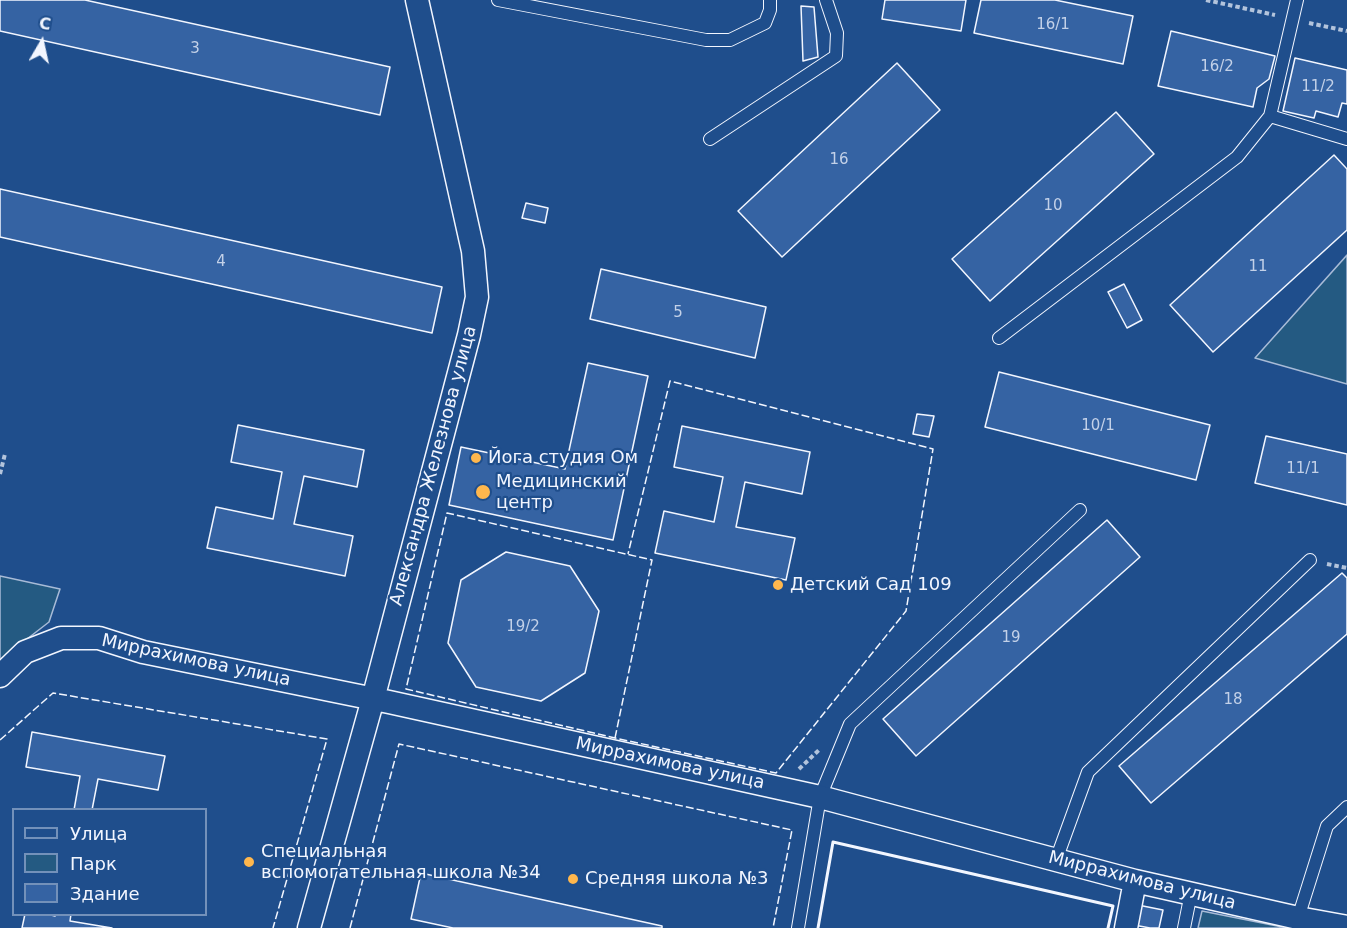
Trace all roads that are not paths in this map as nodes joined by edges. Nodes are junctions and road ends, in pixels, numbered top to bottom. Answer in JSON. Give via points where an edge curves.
{"nodes":[{"id":1,"x":417,"y":0,"type":"edge"},
{"id":2,"x":498,"y":0,"type":"edge"},
{"id":3,"x":770,"y":0,"type":"edge"},
{"id":4,"x":826,"y":0,"type":"edge"},
{"id":5,"x":1297,"y":0,"type":"edge"},
{"id":6,"x":1270,"y":116,"type":"junction"},
{"id":7,"x":710,"y":139,"type":"dead end"},
{"id":8,"x":1347,"y":139,"type":"edge"},
{"id":9,"x":999,"y":338,"type":"dead end"},
{"id":10,"x":1080,"y":510,"type":"dead end"},
{"id":11,"x":1310,"y":560,"type":"dead end"},
{"id":12,"x":0,"y":676,"type":"edge"},
{"id":13,"x":373,"y":699,"type":"junction"},
{"id":14,"x":820,"y":797,"type":"junction"},
{"id":15,"x":1347,"y":807,"type":"edge"},
{"id":16,"x":1056,"y":860,"type":"junction"},
{"id":17,"x":1135,"y":881,"type":"junction"},
{"id":18,"x":1191,"y":893,"type":"junction"},
{"id":19,"x":1298,"y":918,"type":"junction"},
{"id":20,"x":1271,"y":920,"type":"edge"},
{"id":21,"x":1346,"y":927,"type":"edge"},
{"id":22,"x":309,"y":928,"type":"edge"},
{"id":23,"x":798,"y":928,"type":"edge"},
{"id":24,"x":1126,"y":928,"type":"edge"},
{"id":25,"x":1184,"y":928,"type":"edge"}],
"edges":[{"from":1,"to":13,"type":"street","name":"Александра Железнова улица","via":[[473,251],[477,297]]},
{"from":2,"to":3,"type":"lane","via":[[706,40],[730,40],[765,22]]},
{"from":4,"to":7,"type":"lane","via":[[837,33],[836,56]]},
{"from":5,"to":6,"type":"lane"},
{"from":6,"to":8,"type":"lane"},
{"from":6,"to":9,"type":"lane","via":[[1237,157]]},
{"from":10,"to":14,"type":"lane","via":[[850,724]]},
{"from":11,"to":16,"type":"lane","via":[[1088,771]]},
{"from":12,"to":13,"type":"street","name":"Миррахимова улица","via":[[25,652],[61,638],[99,638],[143,652]]},
{"from":13,"to":14,"type":"street","name":"Миррахимова улица"},
{"from":13,"to":22,"type":"street","name":"Александра Железнова улица"},
{"from":14,"to":16,"type":"street","name":"Миррахимова улица"},
{"from":14,"to":23,"type":"lane"},
{"from":15,"to":19,"type":"lane","via":[[1327,826]]},
{"from":16,"to":17,"type":"street","name":"Миррахимова улица"},
{"from":17,"to":18,"type":"street","name":"Миррахимова улица"},
{"from":17,"to":24,"type":"street"},
{"from":18,"to":20,"type":"street","name":"Миррахимова улица"},
{"from":18,"to":25,"type":"lane"},
{"from":19,"to":20,"type":"street","name":"Миррахимова улица"},
{"from":19,"to":21,"type":"street","name":"Миррахимова улица"}]}
